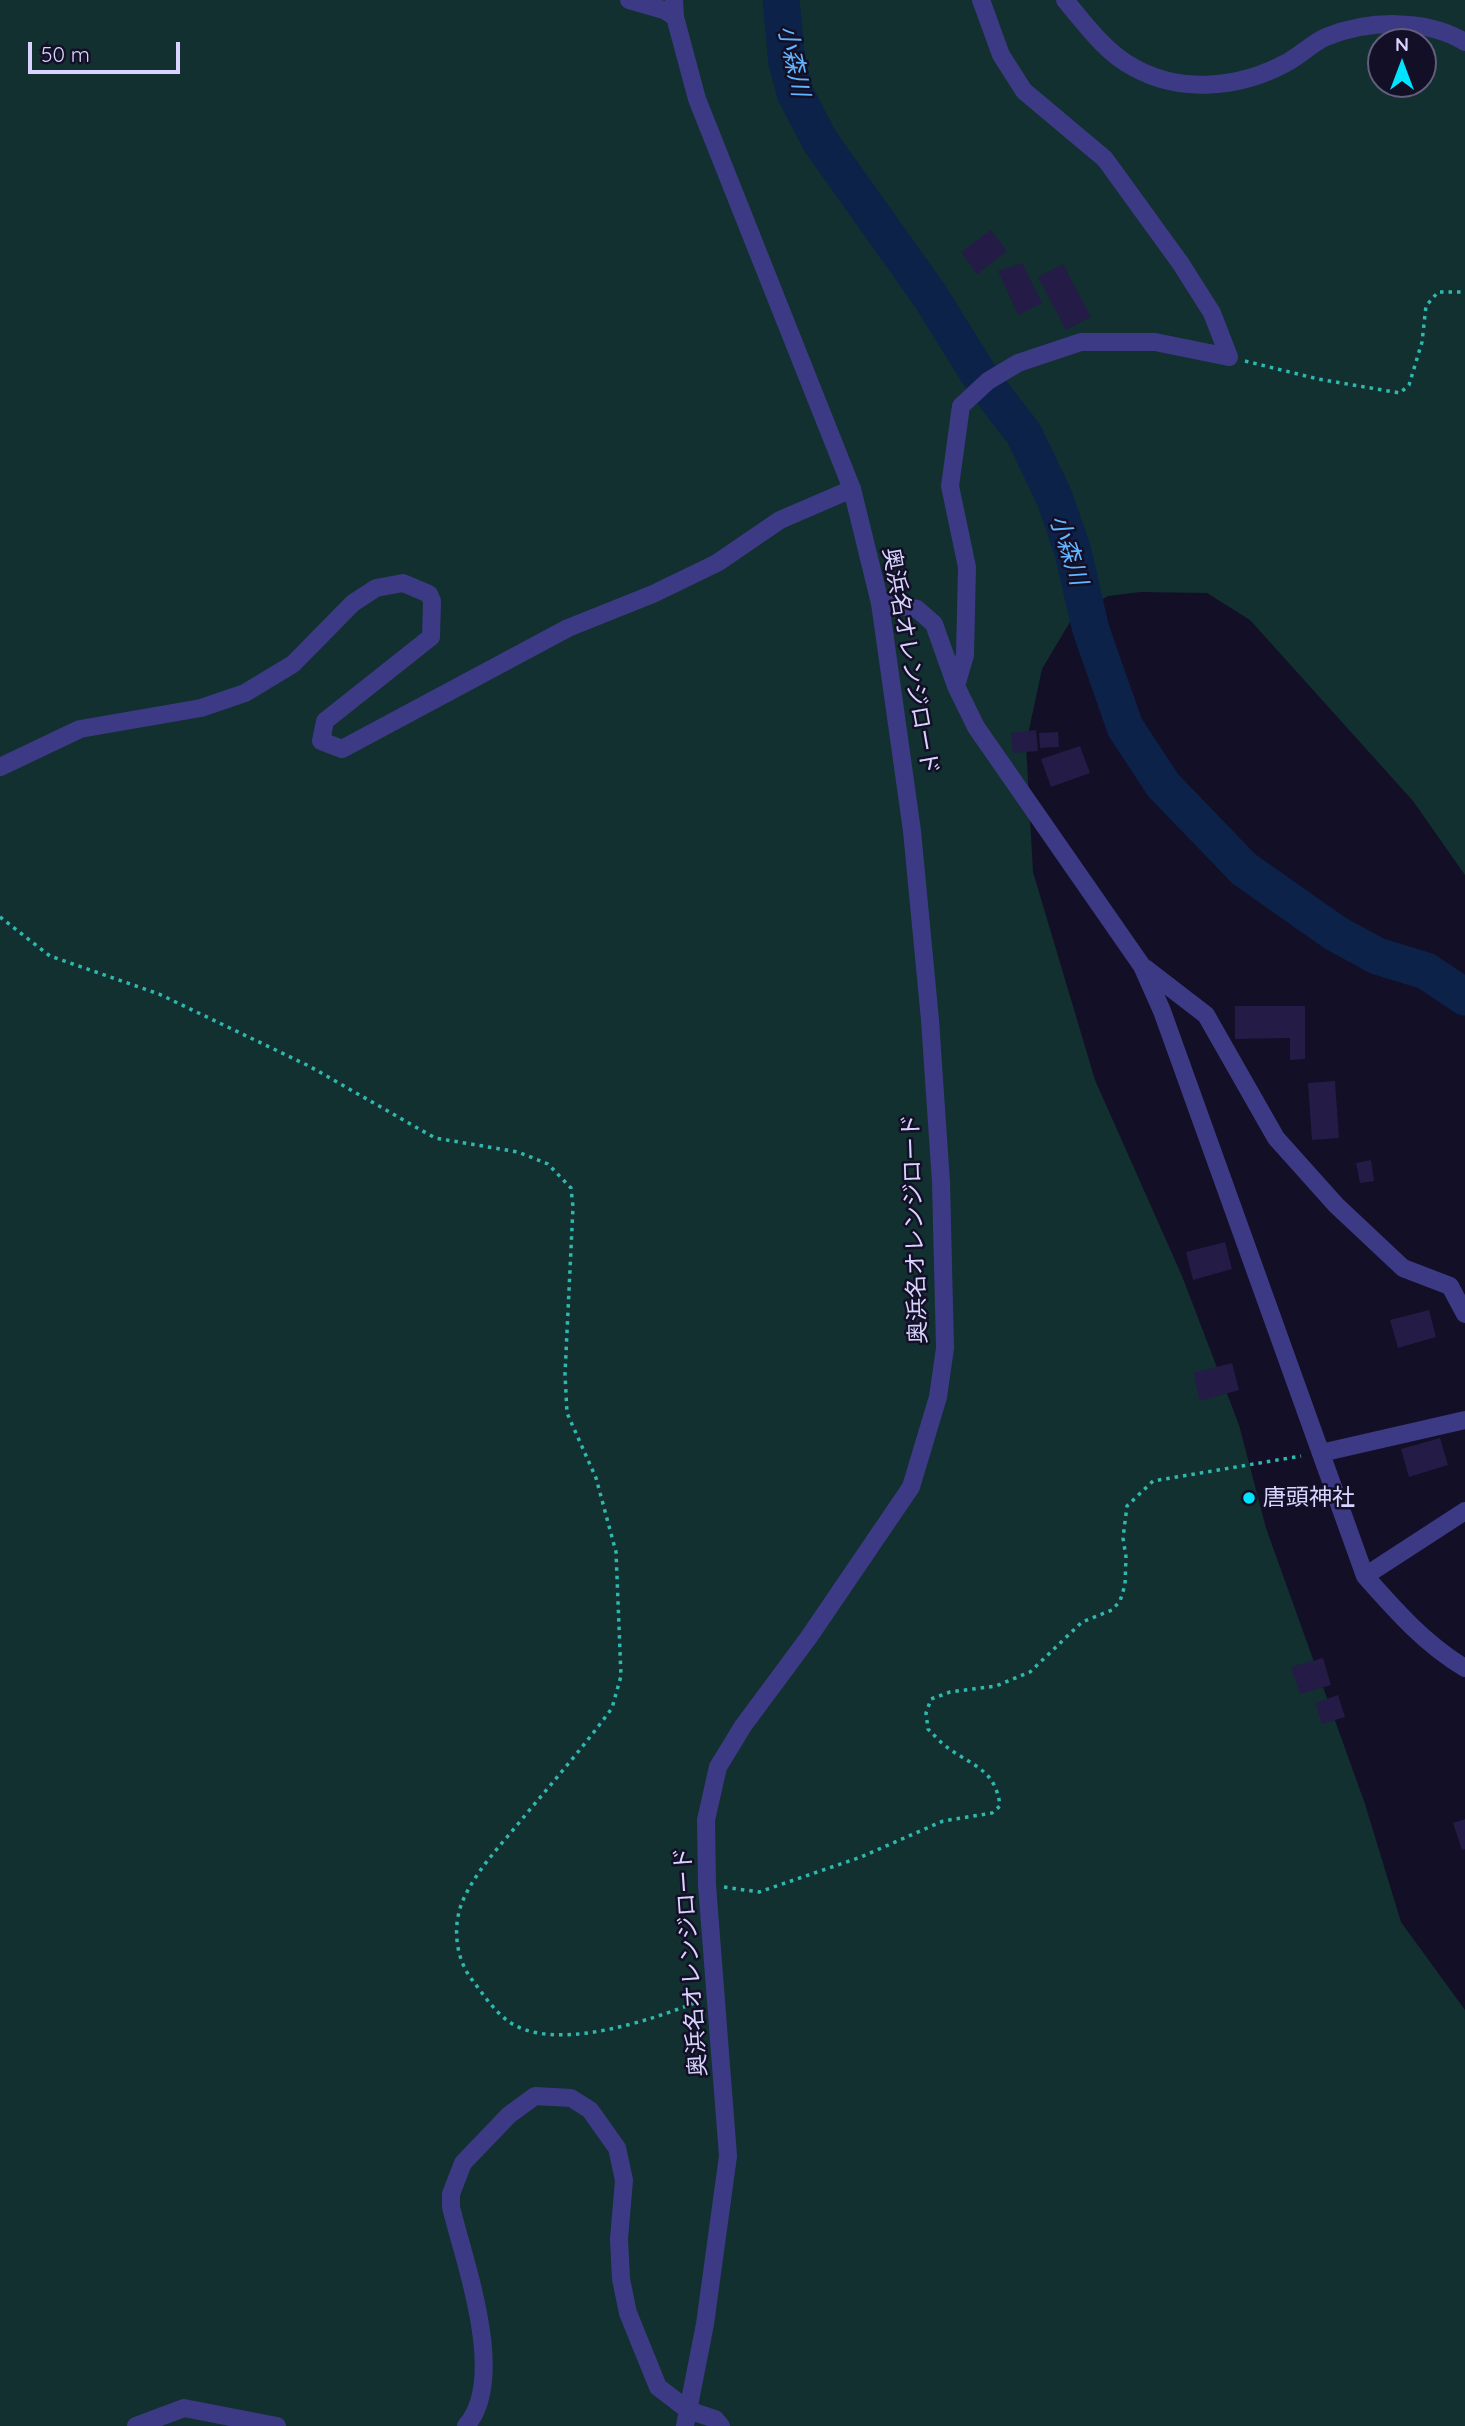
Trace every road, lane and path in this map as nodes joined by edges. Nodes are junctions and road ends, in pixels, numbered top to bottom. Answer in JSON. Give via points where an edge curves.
{"nodes":[{"id":1,"x":629,"y":0,"type":"edge"},
{"id":2,"x":981,"y":0,"type":"edge"},
{"id":3,"x":1065,"y":0,"type":"edge"},
{"id":4,"x":674,"y":8,"type":"edge"},
{"id":5,"x":1465,"y":42,"type":"edge"},
{"id":6,"x":1465,"y":292,"type":"edge"},
{"id":7,"x":1229,"y":357,"type":"junction"},
{"id":8,"x":852,"y":489,"type":"junction"},
{"id":9,"x":880,"y":603,"type":"junction"},
{"id":10,"x":956,"y":686,"type":"junction"},
{"id":11,"x":0,"y":767,"type":"edge"},
{"id":12,"x":0,"y":917,"type":"edge"},
{"id":13,"x":1142,"y":966,"type":"junction"},
{"id":14,"x":1465,"y":1314,"type":"edge"},
{"id":15,"x":1465,"y":1420,"type":"edge"},
{"id":16,"x":1321,"y":1453,"type":"junction"},
{"id":17,"x":1465,"y":1511,"type":"edge"},
{"id":18,"x":1365,"y":1576,"type":"junction"},
{"id":19,"x":1465,"y":1668,"type":"edge"},
{"id":20,"x":707,"y":1885,"type":"junction"},
{"id":21,"x":715,"y":1994,"type":"junction"},
{"id":22,"x":686,"y":2418,"type":"edge"},
{"id":23,"x":136,"y":2426,"type":"edge"},
{"id":24,"x":277,"y":2426,"type":"edge"},
{"id":25,"x":466,"y":2426,"type":"edge"},
{"id":26,"x":721,"y":2426,"type":"edge"}],
"edges":[{"from":1,"to":4,"type":"street","via":[[664,10]]},
{"from":2,"to":7,"type":"street","via":[[1001,55],[1024,91],[1105,159],[1212,313]]},
{"from":3,"to":5,"type":"street","via":[[1092,34],[1133,67],[1198,86],[1242,81],[1286,63],[1325,38],[1368,25],[1421,25]]},
{"from":4,"to":8,"type":"street","name":"奥浜名オレンジロード","via":[[697,99]]},
{"from":6,"to":7,"type":"path","via":[[1438,292],[1426,306],[1422,342],[1409,385],[1399,393]]},
{"from":7,"to":10,"type":"street","via":[[1155,342],[1081,342],[1018,363],[961,406],[950,486],[967,567],[965,655]]},
{"from":8,"to":9,"type":"street","name":"奥浜名オレンジロード"},
{"from":8,"to":11,"type":"street","via":[[779,520],[717,563],[568,628],[342,749],[321,741],[325,721],[431,637],[432,601],[418,588],[402,583],[376,588],[353,603],[293,664],[245,693],[201,708],[80,729]]},
{"from":9,"to":10,"type":"street","via":[[917,609],[934,624]]},
{"from":9,"to":20,"type":"street","name":"奥浜名オレンジロード","via":[[912,831],[930,1020],[941,1182],[943,1360],[938,1397],[911,1486],[718,1767],[706,1820]]},
{"from":10,"to":13,"type":"street","via":[[976,727],[1020,794]]},
{"from":12,"to":21,"type":"path","via":[[50,956],[172,1000],[310,1066],[435,1138],[518,1152],[548,1164],[571,1188],[567,1413],[596,1478],[617,1552],[621,1676],[612,1708],[484,1865],[463,1899],[456,1951],[464,1970],[495,2009],[509,2022],[535,2032],[586,2034],[622,2028]]},
{"from":13,"to":14,"type":"street","via":[[1206,1015],[1276,1138],[1336,1205],[1403,1268],[1450,1286]]},
{"from":13,"to":16,"type":"street"},
{"from":15,"to":16,"type":"street"},
{"from":16,"to":18,"type":"street"},
{"from":16,"to":20,"type":"path","via":[[1153,1482],[1127,1506],[1125,1585],[1112,1610],[1082,1622],[1030,1672],[996,1686],[931,1699],[926,1713],[928,1729],[948,1749],[970,1759],[989,1776],[998,1793],[999,1806],[992,1813],[943,1821],[861,1857],[759,1892]]},
{"from":17,"to":18,"type":"street"},
{"from":18,"to":19,"type":"street","via":[[1401,1617],[1438,1651]]},
{"from":20,"to":21,"type":"street","name":"奥浜名オレンジロード"},
{"from":21,"to":22,"type":"street","name":"奥浜名オレンジロード","via":[[728,2156],[705,2324]]},
{"from":22,"to":25,"type":"street","via":[[658,2387],[628,2313],[619,2239],[624,2180],[617,2148],[590,2110],[571,2098],[535,2096],[509,2115],[463,2163],[451,2194],[484,2347],[482,2390],[474,2417]]},
{"from":22,"to":26,"type":"street","via":[[715,2420]]},
{"from":23,"to":24,"type":"street","via":[[184,2408]]}]}
